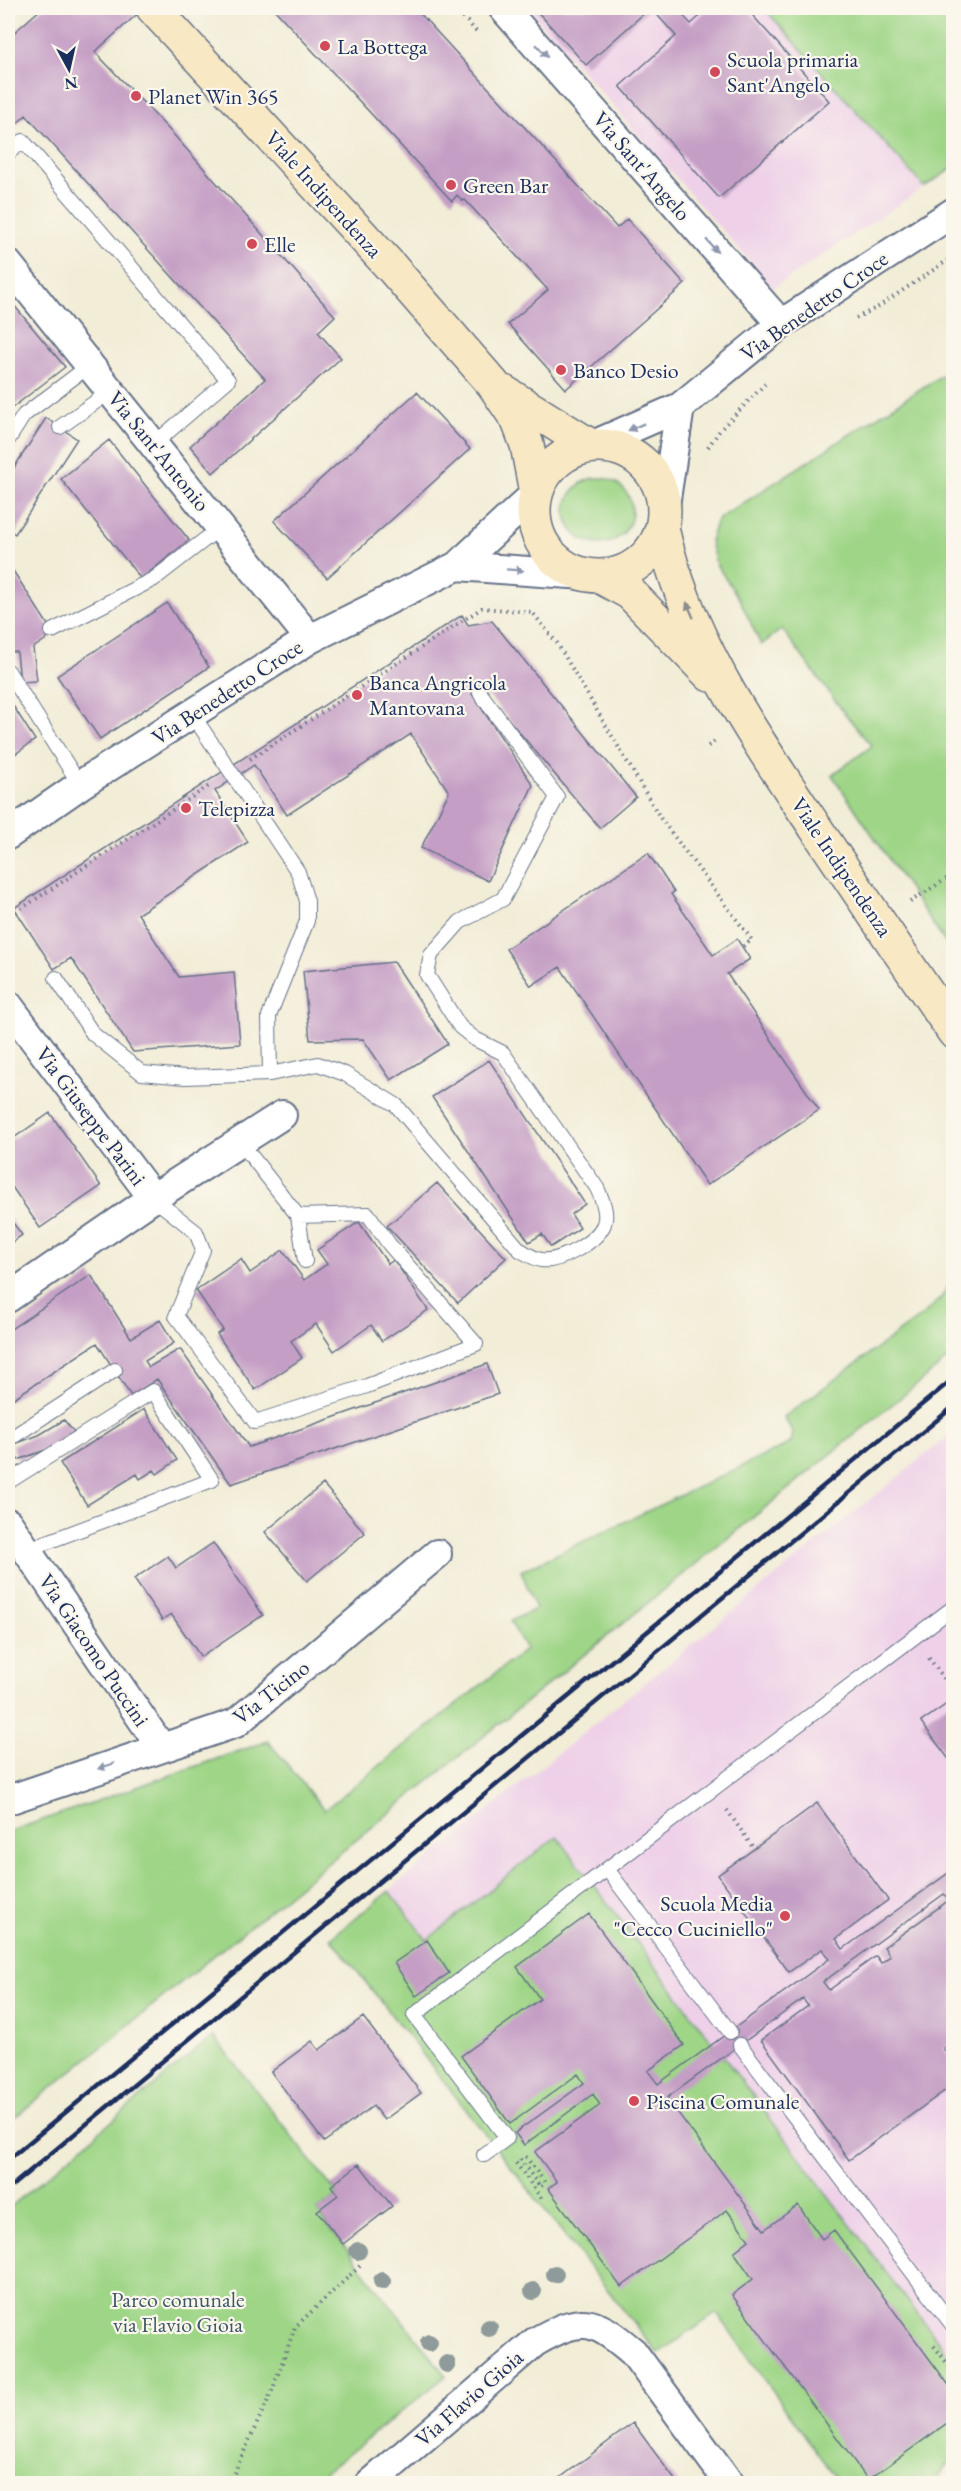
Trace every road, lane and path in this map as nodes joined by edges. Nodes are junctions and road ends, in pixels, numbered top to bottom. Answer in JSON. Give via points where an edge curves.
{"nodes":[{"id":1,"x":153,"y":8,"type":"edge"},
{"id":2,"x":503,"y":8,"type":"edge"},
{"id":3,"x":8,"y":153,"type":"edge"},
{"id":4,"x":954,"y":212,"type":"edge"},
{"id":5,"x":954,"y":256,"type":"edge"},
{"id":6,"x":8,"y":264,"type":"edge"},
{"id":7,"x":878,"y":307,"type":"dead end"},
{"id":8,"x":781,"y":324,"type":"junction"},
{"id":9,"x":90,"y":365,"type":"junction"},
{"id":10,"x":767,"y":381,"type":"dead end"},
{"id":11,"x":493,"y":384,"type":"junction"},
{"id":12,"x":111,"y":391,"type":"junction"},
{"id":13,"x":680,"y":407,"type":"junction"},
{"id":14,"x":60,"y":427,"type":"dead end"},
{"id":15,"x":8,"y":440,"type":"edge"},
{"id":16,"x":154,"y":444,"type":"junction"},
{"id":17,"x":591,"y":446,"type":"junction"},
{"id":18,"x":708,"y":448,"type":"dead end"},
{"id":19,"x":536,"y":493,"type":"junction"},
{"id":20,"x":663,"y":520,"type":"junction"},
{"id":21,"x":221,"y":527,"type":"junction"},
{"id":22,"x":457,"y":566,"type":"junction"},
{"id":23,"x":599,"y":576,"type":"junction"},
{"id":24,"x":52,"y":631,"type":"dead end"},
{"id":25,"x":310,"y":639,"type":"junction"},
{"id":26,"x":8,"y":671,"type":"edge"},
{"id":27,"x":480,"y":693,"type":"dead end"},
{"id":28,"x":734,"y":701,"type":"junction"},
{"id":29,"x":192,"y":714,"type":"junction"},
{"id":30,"x":231,"y":772,"type":"junction"},
{"id":31,"x":80,"y":785,"type":"junction"},
{"id":32,"x":8,"y":835,"type":"edge"},
{"id":33,"x":954,"y":874,"type":"edge"},
{"id":34,"x":904,"y":894,"type":"dead end"},
{"id":35,"x":16,"y":912,"type":"dead end"},
{"id":36,"x":742,"y":947,"type":"dead end"},
{"id":37,"x":56,"y":978,"type":"dead end"},
{"id":38,"x":8,"y":1005,"type":"edge"},
{"id":39,"x":954,"y":1032,"type":"edge"},
{"id":40,"x":270,"y":1074,"type":"junction"},
{"id":41,"x":282,"y":1115,"type":"dead end"},
{"id":42,"x":241,"y":1143,"type":"junction"},
{"id":43,"x":153,"y":1198,"type":"junction"},
{"id":44,"x":298,"y":1215,"type":"junction"},
{"id":45,"x":305,"y":1261,"type":"dead end"},
{"id":46,"x":8,"y":1298,"type":"edge"},
{"id":47,"x":114,"y":1370,"type":"dead end"},
{"id":48,"x":8,"y":1440,"type":"edge"},
{"id":49,"x":8,"y":1482,"type":"edge"},
{"id":50,"x":8,"y":1522,"type":"edge"},
{"id":51,"x":26,"y":1550,"type":"junction"},
{"id":52,"x":437,"y":1554,"type":"dead end"},
{"id":53,"x":954,"y":1607,"type":"edge"},
{"id":54,"x":914,"y":1637,"type":"junction"},
{"id":55,"x":954,"y":1692,"type":"edge"},
{"id":56,"x":161,"y":1747,"type":"junction"},
{"id":57,"x":712,"y":1790,"type":"junction"},
{"id":58,"x":8,"y":1800,"type":"edge"},
{"id":59,"x":754,"y":1849,"type":"dead end"},
{"id":60,"x":607,"y":1869,"type":"junction"},
{"id":61,"x":730,"y":2032,"type":"dead end"},
{"id":62,"x":740,"y":2045,"type":"dead end"},
{"id":63,"x":521,"y":2150,"type":"dead end"},
{"id":64,"x":484,"y":2155,"type":"dead end"},
{"id":65,"x":542,"y":2199,"type":"dead end"},
{"id":66,"x":360,"y":2266,"type":"dead end"},
{"id":67,"x":954,"y":2327,"type":"edge"},
{"id":68,"x":929,"y":2340,"type":"dead end"},
{"id":69,"x":954,"y":2372,"type":"edge"},
{"id":70,"x":230,"y":2484,"type":"edge"},
{"id":71,"x":370,"y":2484,"type":"edge"},
{"id":72,"x":730,"y":2484,"type":"edge"}],
"edges":[{"from":1,"to":11,"type":"main road","name":"Viale Indipendenza"},
{"from":2,"to":8,"type":"street","name":"Via Sant'Angelo","one_way":true},
{"from":3,"to":16,"type":"lane","via":[[23,141],[228,380]]},
{"from":4,"to":8,"type":"street","name":"Via Benedetto Croce"},
{"from":5,"to":7,"type":"path"},
{"from":6,"to":9,"type":"street","name":"Via Sant'Antonio"},
{"from":8,"to":13,"type":"street","name":"Via Benedetto Croce"},
{"from":9,"to":12,"type":"street","name":"Via Sant'Antonio"},
{"from":9,"to":15,"type":"lane","via":[[24,415]]},
{"from":10,"to":18,"type":"path"},
{"from":11,"to":17,"type":"main road","name":"Viale Indipendenza"},
{"from":11,"to":19,"type":"main road","name":"Viale Indipendenza","via":[[518,421]]},
{"from":12,"to":14,"type":"lane"},
{"from":12,"to":16,"type":"street","name":"Via Sant'Antonio"},
{"from":13,"to":17,"type":"street","name":"Via Benedetto Croce","one_way":true},
{"from":13,"to":20,"type":"street"},
{"from":16,"to":21,"type":"street","name":"Via Sant'Antonio"},
{"from":17,"to":19,"type":"main road","via":[[572,451],[556,462]]},
{"from":17,"to":20,"type":"main road","via":[[622,450],[649,468],[663,496]]},
{"from":19,"to":22,"type":"street","name":"Via Benedetto Croce"},
{"from":19,"to":23,"type":"main road","via":[[533,513],[546,550],[579,573]]},
{"from":20,"to":23,"type":"main road","via":[[653,547],[638,563]]},
{"from":28,"to":20,"type":"main road","name":"Viale Indipendenza","one_way":true,"via":[[670,562]]},
{"from":21,"to":24,"type":"lane","via":[[154,579]]},
{"from":21,"to":25,"type":"street","name":"Via Sant'Antonio"},
{"from":22,"to":23,"type":"street","one_way":true},
{"from":22,"to":25,"type":"street","name":"Via Benedetto Croce"},
{"from":23,"to":28,"type":"main road","name":"Viale Indipendenza","via":[[630,593]]},
{"from":25,"to":29,"type":"street","name":"Via Benedetto Croce"},
{"from":26,"to":31,"type":"lane"},
{"from":27,"to":40,"type":"lane","via":[[557,797],[503,899],[460,922],[431,955],[428,975],[460,1027],[503,1053],[597,1188],[605,1207],[604,1224],[593,1239],[576,1251],[541,1260],[520,1250],[396,1105],[345,1074],[318,1064]]},
{"from":28,"to":39,"type":"main road","name":"Viale Indipendenza"},
{"from":29,"to":30,"type":"lane"},
{"from":29,"to":31,"type":"street","name":"Via Benedetto Croce"},
{"from":30,"to":35,"type":"path"},
{"from":30,"to":36,"type":"path","via":[[482,608],[532,612],[557,643],[661,819],[752,940]]},
{"from":30,"to":40,"type":"lane","via":[[298,872],[306,901],[307,921],[269,1016]]},
{"from":31,"to":32,"type":"street","name":"Via Benedetto Croce"},
{"from":33,"to":34,"type":"path","via":[[911,903]]},
{"from":37,"to":40,"type":"lane","via":[[93,1034],[142,1073],[185,1077]]},
{"from":38,"to":43,"type":"street","name":"Via Giuseppe Parini"},
{"from":41,"to":42,"type":"street","name":"Via Giuseppe Parini"},
{"from":42,"to":43,"type":"street","name":"Via Giuseppe Parini"},
{"from":42,"to":44,"type":"lane"},
{"from":43,"to":44,"type":"lane","via":[[196,1232],[202,1250],[176,1316],[255,1422],[367,1386],[476,1344],[389,1244],[368,1214]]},
{"from":43,"to":46,"type":"street","name":"Via Giuseppe Parini"},
{"from":44,"to":45,"type":"lane"},
{"from":47,"to":48,"type":"lane"},
{"from":49,"to":51,"type":"lane","via":[[153,1391],[212,1480]]},
{"from":50,"to":51,"type":"street","name":"Via Giacomo Puccini"},
{"from":51,"to":56,"type":"street","name":"Via Giacomo Puccini"},
{"from":52,"to":56,"type":"street","name":"Via Ticino","via":[[236,1723]]},
{"from":53,"to":54,"type":"lane"},
{"from":54,"to":55,"type":"path"},
{"from":54,"to":57,"type":"lane"},
{"from":56,"to":58,"type":"street","name":"Via Ticino","one_way":true},
{"from":57,"to":59,"type":"path"},
{"from":57,"to":60,"type":"lane"},
{"from":60,"to":61,"type":"lane"},
{"from":60,"to":64,"type":"lane","via":[[414,2015],[507,2138]]},
{"from":62,"to":67,"type":"lane"},
{"from":63,"to":65,"type":"path","via":[[545,2183],[540,2187],[517,2160]]},
{"from":66,"to":70,"type":"path","via":[[295,2326],[272,2391]]},
{"from":68,"to":69,"type":"path"},
{"from":71,"to":72,"type":"street","name":"Via Flavio Gioia","via":[[535,2342],[575,2322],[597,2326],[633,2352]]}]}
